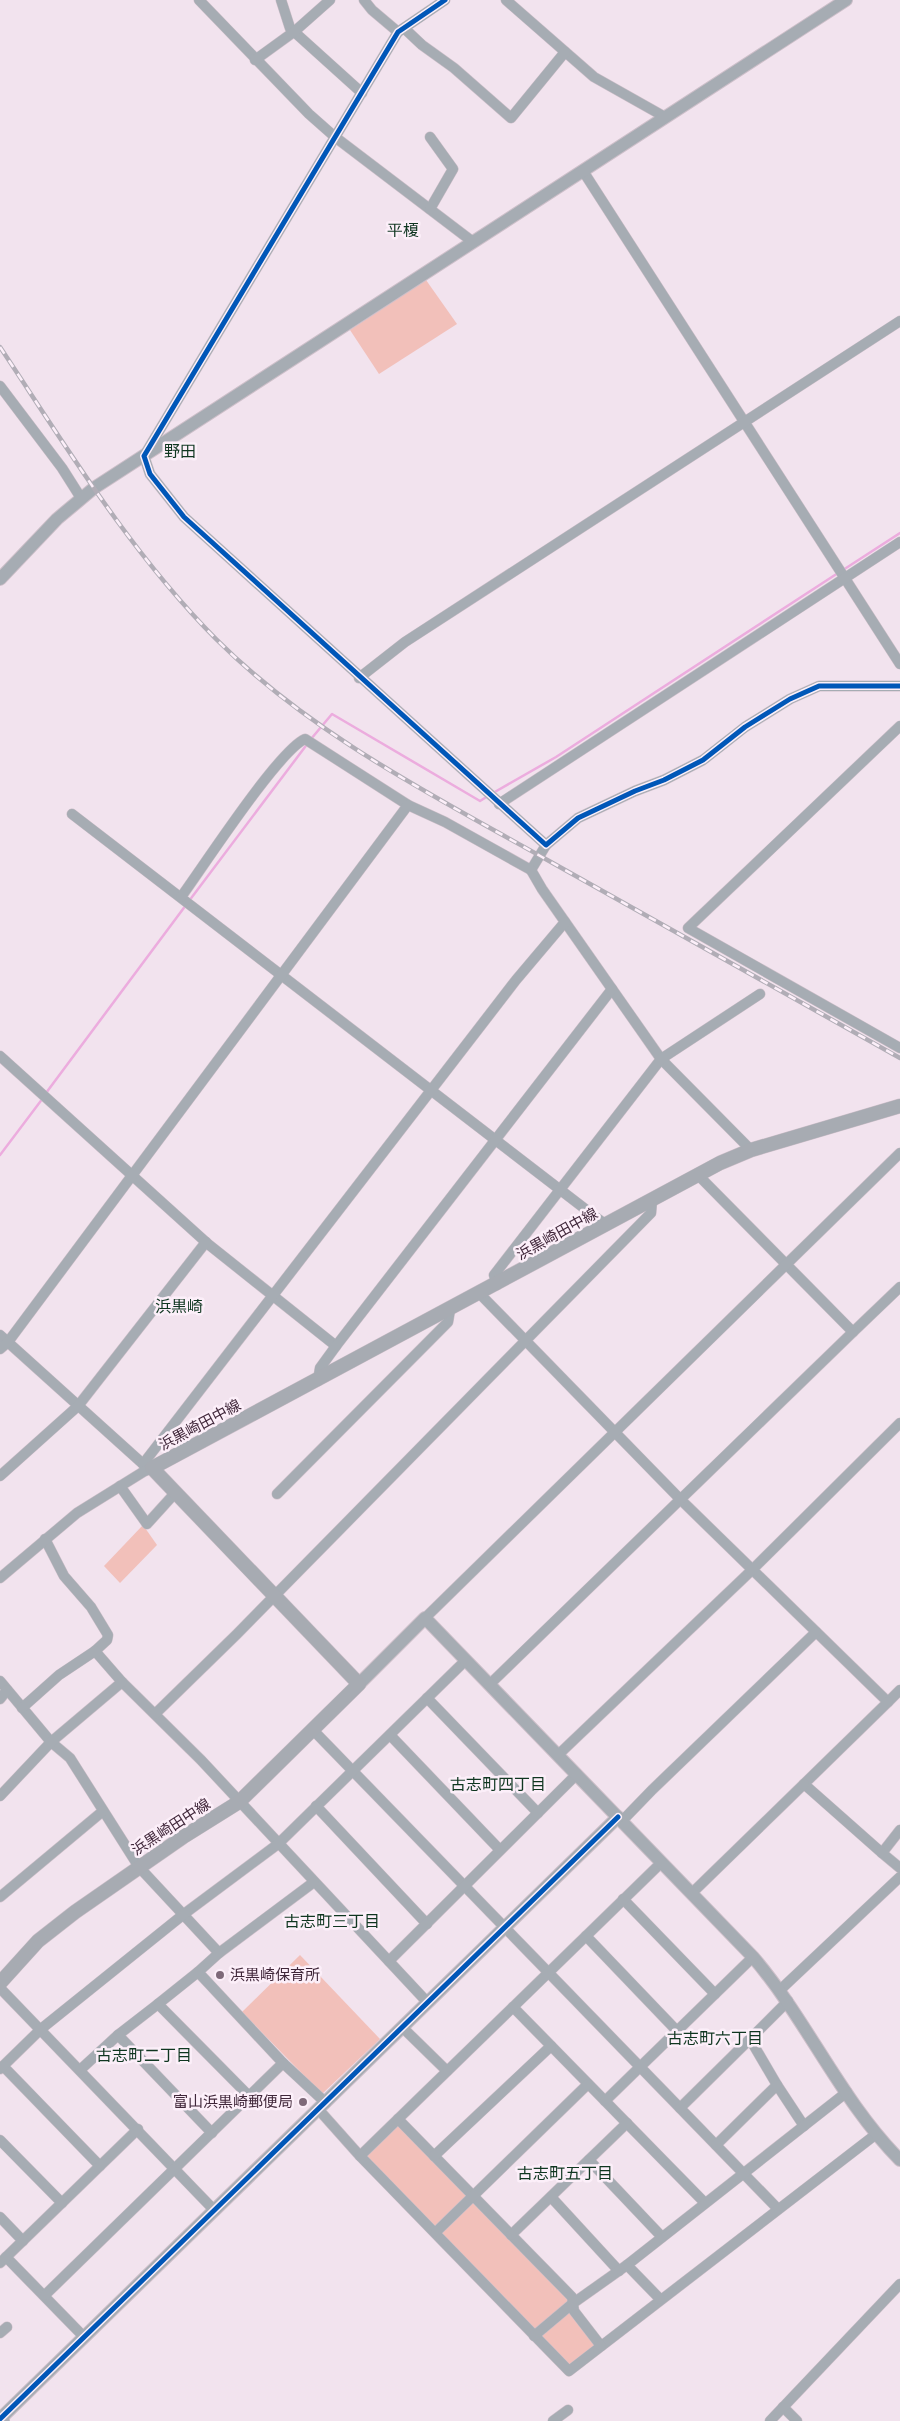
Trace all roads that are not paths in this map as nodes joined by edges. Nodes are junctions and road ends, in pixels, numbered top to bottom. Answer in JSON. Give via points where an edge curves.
{"nodes":[{"id":1,"x":199,"y":0,"type":"edge"},
{"id":2,"x":281,"y":0,"type":"edge"},
{"id":3,"x":330,"y":0,"type":"edge"},
{"id":4,"x":364,"y":0,"type":"edge"},
{"id":5,"x":445,"y":0,"type":"edge"},
{"id":6,"x":506,"y":0,"type":"edge"},
{"id":7,"x":846,"y":0,"type":"edge"},
{"id":8,"x":402,"y":30,"type":"junction"},
{"id":9,"x":295,"y":31,"type":"junction"},
{"id":10,"x":565,"y":52,"type":"junction"},
{"id":11,"x":256,"y":60,"type":"junction"},
{"id":12,"x":362,"y":93,"type":"junction"},
{"id":13,"x":665,"y":116,"type":"junction"},
{"id":14,"x":335,"y":137,"type":"junction"},
{"id":15,"x":430,"y":137,"type":"dead end"},
{"id":16,"x":583,"y":171,"type":"junction"},
{"id":17,"x":430,"y":209,"type":"junction"},
{"id":18,"x":473,"y":242,"type":"junction"},
{"id":19,"x":900,"y":321,"type":"edge"},
{"id":20,"x":0,"y":386,"type":"edge"},
{"id":21,"x":745,"y":423,"type":"junction"},
{"id":22,"x":144,"y":456,"type":"junction"},
{"id":23,"x":81,"y":498,"type":"junction"},
{"id":24,"x":900,"y":542,"type":"edge"},
{"id":25,"x":846,"y":577,"type":"junction"},
{"id":26,"x":0,"y":579,"type":"edge"},
{"id":27,"x":900,"y":664,"type":"edge"},
{"id":28,"x":359,"y":678,"type":"junction"},
{"id":29,"x":900,"y":686,"type":"edge"},
{"id":30,"x":900,"y":726,"type":"edge"},
{"id":31,"x":498,"y":804,"type":"junction"},
{"id":32,"x":408,"y":805,"type":"junction"},
{"id":33,"x":72,"y":814,"type":"dead end"},
{"id":34,"x":546,"y":845,"type":"junction"},
{"id":35,"x":531,"y":870,"type":"junction"},
{"id":36,"x":181,"y":897,"type":"junction"},
{"id":37,"x":565,"y":922,"type":"junction"},
{"id":38,"x":280,"y":974,"type":"junction"},
{"id":39,"x":612,"y":989,"type":"junction"},
{"id":40,"x":760,"y":994,"type":"dead end"},
{"id":41,"x":900,"y":1048,"type":"edge"},
{"id":42,"x":0,"y":1056,"type":"edge"},
{"id":43,"x":661,"y":1059,"type":"junction"},
{"id":44,"x":432,"y":1090,"type":"junction"},
{"id":45,"x":900,"y":1106,"type":"edge"},
{"id":46,"x":495,"y":1140,"type":"junction"},
{"id":47,"x":751,"y":1150,"type":"junction"},
{"id":48,"x":900,"y":1153,"type":"edge"},
{"id":49,"x":698,"y":1175,"type":"junction"},
{"id":50,"x":130,"y":1176,"type":"junction"},
{"id":51,"x":561,"y":1190,"type":"junction"},
{"id":52,"x":652,"y":1200,"type":"junction"},
{"id":53,"x":606,"y":1225,"type":"junction"},
{"id":54,"x":206,"y":1242,"type":"junction"},
{"id":55,"x":787,"y":1265,"type":"junction"},
{"id":56,"x":497,"y":1285,"type":"junction"},
{"id":57,"x":900,"y":1287,"type":"edge"},
{"id":58,"x":480,"y":1294,"type":"junction"},
{"id":59,"x":273,"y":1296,"type":"junction"},
{"id":60,"x":450,"y":1310,"type":"junction"},
{"id":61,"x":853,"y":1332,"type":"junction"},
{"id":62,"x":526,"y":1341,"type":"junction"},
{"id":63,"x":3,"y":1342,"type":"edge"},
{"id":64,"x":336,"y":1346,"type":"junction"},
{"id":65,"x":318,"y":1380,"type":"junction"},
{"id":66,"x":78,"y":1406,"type":"junction"},
{"id":67,"x":900,"y":1423,"type":"edge"},
{"id":68,"x":616,"y":1433,"type":"junction"},
{"id":69,"x":148,"y":1466,"type":"junction"},
{"id":70,"x":0,"y":1476,"type":"edge"},
{"id":71,"x":120,"y":1486,"type":"junction"},
{"id":72,"x":176,"y":1492,"type":"junction"},
{"id":73,"x":277,"y":1494,"type":"dead end"},
{"id":74,"x":680,"y":1500,"type":"junction"},
{"id":75,"x":46,"y":1539,"type":"junction"},
{"id":76,"x":752,"y":1570,"type":"junction"},
{"id":77,"x":0,"y":1578,"type":"edge"},
{"id":78,"x":275,"y":1596,"type":"junction"},
{"id":79,"x":426,"y":1618,"type":"junction"},
{"id":80,"x":816,"y":1632,"type":"junction"},
{"id":81,"x":95,"y":1651,"type":"junction"},
{"id":82,"x":466,"y":1660,"type":"junction"},
{"id":83,"x":0,"y":1681,"type":"edge"},
{"id":84,"x":122,"y":1682,"type":"junction"},
{"id":85,"x":360,"y":1684,"type":"junction"},
{"id":86,"x":490,"y":1684,"type":"junction"},
{"id":87,"x":8,"y":1690,"type":"junction"},
{"id":88,"x":900,"y":1690,"type":"edge"},
{"id":89,"x":427,"y":1698,"type":"junction"},
{"id":90,"x":0,"y":1699,"type":"edge"},
{"id":91,"x":888,"y":1702,"type":"junction"},
{"id":92,"x":22,"y":1708,"type":"junction"},
{"id":93,"x":154,"y":1714,"type":"junction"},
{"id":94,"x":313,"y":1730,"type":"junction"},
{"id":95,"x":390,"y":1734,"type":"junction"},
{"id":96,"x":51,"y":1742,"type":"junction"},
{"id":97,"x":558,"y":1755,"type":"junction"},
{"id":98,"x":353,"y":1771,"type":"junction"},
{"id":99,"x":577,"y":1774,"type":"junction"},
{"id":100,"x":804,"y":1784,"type":"junction"},
{"id":101,"x":0,"y":1796,"type":"edge"},
{"id":102,"x":239,"y":1802,"type":"junction"},
{"id":103,"x":316,"y":1806,"type":"junction"},
{"id":104,"x":103,"y":1811,"type":"junction"},
{"id":105,"x":538,"y":1812,"type":"junction"},
{"id":106,"x":620,"y":1819,"type":"junction"},
{"id":107,"x":900,"y":1830,"type":"edge"},
{"id":108,"x":278,"y":1844,"type":"junction"},
{"id":109,"x":500,"y":1850,"type":"junction"},
{"id":110,"x":882,"y":1853,"type":"junction"},
{"id":111,"x":662,"y":1862,"type":"junction"},
{"id":112,"x":140,"y":1866,"type":"junction"},
{"id":113,"x":900,"y":1868,"type":"edge"},
{"id":114,"x":900,"y":1878,"type":"edge"},
{"id":115,"x":314,"y":1882,"type":"junction"},
{"id":116,"x":464,"y":1886,"type":"junction"},
{"id":117,"x":692,"y":1893,"type":"junction"},
{"id":118,"x":0,"y":1897,"type":"edge"},
{"id":119,"x":623,"y":1899,"type":"junction"},
{"id":120,"x":184,"y":1914,"type":"junction"},
{"id":121,"x":427,"y":1924,"type":"junction"},
{"id":122,"x":505,"y":1928,"type":"junction"},
{"id":123,"x":586,"y":1936,"type":"junction"},
{"id":124,"x":219,"y":1953,"type":"junction"},
{"id":125,"x":754,"y":1957,"type":"junction"},
{"id":126,"x":389,"y":1962,"type":"junction"},
{"id":127,"x":198,"y":1972,"type":"junction"},
{"id":128,"x":548,"y":1972,"type":"junction"},
{"id":129,"x":0,"y":1983,"type":"edge"},
{"id":130,"x":0,"y":1988,"type":"edge"},
{"id":131,"x":715,"y":1994,"type":"junction"},
{"id":132,"x":784,"y":1995,"type":"junction"},
{"id":133,"x":428,"y":2003,"type":"junction"},
{"id":134,"x":158,"y":2004,"type":"junction"},
{"id":135,"x":513,"y":2007,"type":"junction"},
{"id":136,"x":403,"y":2028,"type":"junction"},
{"id":137,"x":41,"y":2029,"type":"junction"},
{"id":138,"x":677,"y":2031,"type":"junction"},
{"id":139,"x":118,"y":2035,"type":"junction"},
{"id":140,"x":750,"y":2039,"type":"junction"},
{"id":141,"x":551,"y":2046,"type":"junction"},
{"id":142,"x":283,"y":2062,"type":"junction"},
{"id":143,"x":640,"y":2067,"type":"junction"},
{"id":144,"x":2,"y":2068,"type":"edge"},
{"id":145,"x":80,"y":2070,"type":"junction"},
{"id":146,"x":447,"y":2071,"type":"junction"},
{"id":147,"x":588,"y":2084,"type":"junction"},
{"id":148,"x":777,"y":2085,"type":"junction"},
{"id":149,"x":847,"y":2092,"type":"junction"},
{"id":150,"x":248,"y":2096,"type":"junction"},
{"id":151,"x":605,"y":2101,"type":"junction"},
{"id":152,"x":322,"y":2107,"type":"junction"},
{"id":153,"x":680,"y":2108,"type":"junction"},
{"id":154,"x":398,"y":2119,"type":"junction"},
{"id":155,"x":627,"y":2123,"type":"junction"},
{"id":156,"x":804,"y":2126,"type":"junction"},
{"id":157,"x":138,"y":2129,"type":"junction"},
{"id":158,"x":212,"y":2132,"type":"junction"},
{"id":159,"x":875,"y":2135,"type":"junction"},
{"id":160,"x":0,"y":2140,"type":"edge"},
{"id":161,"x":716,"y":2144,"type":"junction"},
{"id":162,"x":360,"y":2156,"type":"junction"},
{"id":163,"x":434,"y":2156,"type":"junction"},
{"id":164,"x":589,"y":2160,"type":"junction"},
{"id":165,"x":900,"y":2160,"type":"edge"},
{"id":166,"x":100,"y":2166,"type":"junction"},
{"id":167,"x":175,"y":2168,"type":"junction"},
{"id":168,"x":743,"y":2173,"type":"junction"},
{"id":169,"x":473,"y":2196,"type":"junction"},
{"id":170,"x":551,"y":2197,"type":"junction"},
{"id":171,"x":62,"y":2203,"type":"junction"},
{"id":172,"x":705,"y":2203,"type":"junction"},
{"id":173,"x":778,"y":2208,"type":"junction"},
{"id":174,"x":215,"y":2211,"type":"junction"},
{"id":175,"x":0,"y":2217,"type":"edge"},
{"id":176,"x":436,"y":2232,"type":"junction"},
{"id":177,"x":512,"y":2235,"type":"junction"},
{"id":178,"x":662,"y":2237,"type":"junction"},
{"id":179,"x":23,"y":2241,"type":"junction"},
{"id":180,"x":3,"y":2260,"type":"edge"},
{"id":181,"x":623,"y":2268,"type":"junction"},
{"id":182,"x":900,"y":2284,"type":"edge"},
{"id":183,"x":46,"y":2296,"type":"junction"},
{"id":184,"x":660,"y":2300,"type":"junction"},
{"id":185,"x":572,"y":2304,"type":"junction"},
{"id":186,"x":534,"y":2336,"type":"junction"},
{"id":187,"x":84,"y":2337,"type":"junction"},
{"id":188,"x":601,"y":2346,"type":"junction"},
{"id":189,"x":783,"y":2407,"type":"junction"},
{"id":190,"x":568,"y":2410,"type":"dead end"},
{"id":191,"x":1,"y":2420,"type":"edge"},
{"id":192,"x":553,"y":2421,"type":"edge"},
{"id":193,"x":770,"y":2421,"type":"edge"},
{"id":194,"x":797,"y":2421,"type":"edge"}],
"edges":[{"from":1,"to":11,"type":"street"},
{"from":2,"to":9,"type":"street","via":[[290,28]]},
{"from":3,"to":9,"type":"street"},
{"from":4,"to":8,"type":"street","via":[[372,10]]},
{"from":5,"to":8,"type":"street"},
{"from":6,"to":10,"type":"street"},
{"from":7,"to":13,"type":"street"},
{"from":8,"to":10,"type":"street","via":[[454,68],[511,118]]},
{"from":8,"to":12,"type":"street"},
{"from":9,"to":11,"type":"street"},
{"from":9,"to":12,"type":"street"},
{"from":10,"to":13,"type":"street","via":[[594,77]]},
{"from":11,"to":14,"type":"street"},
{"from":12,"to":14,"type":"street"},
{"from":13,"to":16,"type":"street"},
{"from":14,"to":17,"type":"street"},
{"from":14,"to":22,"type":"street"},
{"from":15,"to":17,"type":"street","via":[[454,169]]},
{"from":16,"to":18,"type":"street"},
{"from":16,"to":21,"type":"street"},
{"from":17,"to":18,"type":"street"},
{"from":18,"to":22,"type":"street"},
{"from":19,"to":21,"type":"street"},
{"from":20,"to":23,"type":"street"},
{"from":21,"to":25,"type":"street"},
{"from":21,"to":28,"type":"street","via":[[405,642]]},
{"from":22,"to":23,"type":"street"},
{"from":22,"to":28,"type":"street","via":[[150,474],[184,517]]},
{"from":23,"to":26,"type":"street"},
{"from":24,"to":25,"type":"street"},
{"from":25,"to":27,"type":"street"},
{"from":25,"to":31,"type":"street"},
{"from":28,"to":31,"type":"street"},
{"from":29,"to":34,"type":"street","via":[[819,686],[805,692],[745,727],[703,760],[578,818]]},
{"from":30,"to":41,"type":"street","via":[[688,928]]},
{"from":31,"to":34,"type":"street"},
{"from":32,"to":35,"type":"street"},
{"from":32,"to":36,"type":"street","via":[[305,739],[296,744],[261,786]]},
{"from":32,"to":38,"type":"street"},
{"from":33,"to":36,"type":"street"},
{"from":34,"to":35,"type":"street"},
{"from":35,"to":37,"type":"street"},
{"from":36,"to":38,"type":"street"},
{"from":37,"to":39,"type":"street"},
{"from":37,"to":44,"type":"street"},
{"from":38,"to":44,"type":"street"},
{"from":38,"to":50,"type":"street"},
{"from":39,"to":43,"type":"street"},
{"from":39,"to":46,"type":"street"},
{"from":40,"to":43,"type":"street"},
{"from":42,"to":50,"type":"street"},
{"from":43,"to":47,"type":"street"},
{"from":43,"to":51,"type":"street"},
{"from":44,"to":46,"type":"street"},
{"from":44,"to":59,"type":"street"},
{"from":45,"to":47,"type":"main road","name":"浜黒崎田中線"},
{"from":46,"to":51,"type":"street"},
{"from":46,"to":64,"type":"street"},
{"from":47,"to":49,"type":"main road","name":"浜黒崎田中線"},
{"from":48,"to":55,"type":"street"},
{"from":49,"to":52,"type":"main road","name":"浜黒崎田中線"},
{"from":49,"to":55,"type":"street"},
{"from":50,"to":54,"type":"street"},
{"from":50,"to":63,"type":"street"},
{"from":51,"to":53,"type":"street"},
{"from":51,"to":56,"type":"street","via":[[494,1275]]},
{"from":52,"to":53,"type":"main road","name":"浜黒崎田中線"},
{"from":52,"to":62,"type":"street","via":[[651,1213]]},
{"from":53,"to":56,"type":"main road","name":"浜黒崎田中線"},
{"from":54,"to":59,"type":"street"},
{"from":54,"to":66,"type":"street"},
{"from":55,"to":61,"type":"street"},
{"from":55,"to":68,"type":"street"},
{"from":56,"to":58,"type":"main road","name":"浜黒崎田中線"},
{"from":57,"to":61,"type":"street"},
{"from":58,"to":60,"type":"main road","name":"浜黒崎田中線"},
{"from":58,"to":62,"type":"street"},
{"from":59,"to":64,"type":"street"},
{"from":59,"to":69,"type":"street"},
{"from":60,"to":65,"type":"main road","name":"浜黒崎田中線"},
{"from":60,"to":73,"type":"street","via":[[448,1322]]},
{"from":61,"to":74,"type":"street"},
{"from":62,"to":68,"type":"street"},
{"from":62,"to":78,"type":"street"},
{"from":63,"to":66,"type":"street"},
{"from":64,"to":65,"type":"street","via":[[320,1368]]},
{"from":65,"to":69,"type":"main road","name":"浜黒崎田中線"},
{"from":66,"to":69,"type":"street"},
{"from":66,"to":70,"type":"street"},
{"from":67,"to":76,"type":"street"},
{"from":68,"to":74,"type":"street"},
{"from":68,"to":79,"type":"street"},
{"from":69,"to":71,"type":"street"},
{"from":69,"to":72,"type":"main road","name":"浜黒崎田中線"},
{"from":71,"to":72,"type":"street","via":[[147,1524]]},
{"from":71,"to":75,"type":"street","via":[[77,1513]]},
{"from":72,"to":78,"type":"main road","name":"浜黒崎田中線"},
{"from":74,"to":76,"type":"street"},
{"from":74,"to":86,"type":"street"},
{"from":75,"to":77,"type":"street"},
{"from":75,"to":81,"type":"street","via":[[64,1576],[91,1606],[108,1635]]},
{"from":76,"to":80,"type":"street"},
{"from":76,"to":97,"type":"street"},
{"from":78,"to":85,"type":"main road","name":"浜黒崎田中線"},
{"from":78,"to":93,"type":"street"},
{"from":79,"to":82,"type":"street"},
{"from":79,"to":85,"type":"street"},
{"from":80,"to":91,"type":"street"},
{"from":80,"to":106,"type":"street"},
{"from":81,"to":84,"type":"street"},
{"from":81,"to":92,"type":"street","via":[[59,1675]]},
{"from":82,"to":86,"type":"street"},
{"from":82,"to":89,"type":"street"},
{"from":83,"to":87,"type":"street"},
{"from":84,"to":93,"type":"street"},
{"from":84,"to":96,"type":"street"},
{"from":85,"to":94,"type":"main road","name":"浜黒崎田中線"},
{"from":86,"to":97,"type":"street"},
{"from":87,"to":90,"type":"street"},
{"from":87,"to":92,"type":"street"},
{"from":88,"to":91,"type":"street"},
{"from":89,"to":95,"type":"street"},
{"from":89,"to":105,"type":"street"},
{"from":91,"to":100,"type":"street"},
{"from":92,"to":96,"type":"street"},
{"from":93,"to":102,"type":"street"},
{"from":94,"to":98,"type":"street"},
{"from":94,"to":102,"type":"main road","name":"浜黒崎田中線"},
{"from":95,"to":98,"type":"street"},
{"from":95,"to":109,"type":"street"},
{"from":96,"to":101,"type":"street"},
{"from":96,"to":104,"type":"street","via":[[70,1758]]},
{"from":97,"to":99,"type":"street"},
{"from":98,"to":103,"type":"street"},
{"from":98,"to":116,"type":"street"},
{"from":99,"to":105,"type":"street"},
{"from":99,"to":106,"type":"street"},
{"from":100,"to":110,"type":"street"},
{"from":100,"to":117,"type":"street"},
{"from":102,"to":108,"type":"street"},
{"from":102,"to":112,"type":"main road","name":"浜黒崎田中線"},
{"from":103,"to":108,"type":"street"},
{"from":103,"to":121,"type":"street"},
{"from":104,"to":112,"type":"street"},
{"from":104,"to":118,"type":"street"},
{"from":105,"to":109,"type":"street"},
{"from":106,"to":111,"type":"street"},
{"from":106,"to":122,"type":"street"},
{"from":107,"to":110,"type":"street"},
{"from":108,"to":115,"type":"street"},
{"from":108,"to":120,"type":"street"},
{"from":109,"to":116,"type":"street"},
{"from":110,"to":113,"type":"street"},
{"from":111,"to":117,"type":"street"},
{"from":111,"to":119,"type":"street"},
{"from":112,"to":120,"type":"street"},
{"from":112,"to":129,"type":"main road","name":"浜黒崎田中線","via":[[38,1941]]},
{"from":114,"to":132,"type":"street"},
{"from":115,"to":124,"type":"street"},
{"from":115,"to":126,"type":"street"},
{"from":116,"to":121,"type":"street"},
{"from":116,"to":122,"type":"street"},
{"from":117,"to":125,"type":"street"},
{"from":119,"to":123,"type":"street"},
{"from":119,"to":131,"type":"street"},
{"from":120,"to":124,"type":"street"},
{"from":120,"to":137,"type":"street"},
{"from":121,"to":126,"type":"street"},
{"from":122,"to":128,"type":"street"},
{"from":122,"to":133,"type":"street"},
{"from":123,"to":128,"type":"street"},
{"from":123,"to":138,"type":"street"},
{"from":124,"to":127,"type":"street"},
{"from":125,"to":131,"type":"street"},
{"from":125,"to":132,"type":"street"},
{"from":126,"to":133,"type":"street"},
{"from":127,"to":134,"type":"street"},
{"from":127,"to":142,"type":"street"},
{"from":128,"to":135,"type":"street"},
{"from":128,"to":143,"type":"street"},
{"from":130,"to":137,"type":"street"},
{"from":131,"to":138,"type":"street"},
{"from":132,"to":140,"type":"street"},
{"from":132,"to":149,"type":"street"},
{"from":133,"to":136,"type":"street"},
{"from":134,"to":139,"type":"street"},
{"from":134,"to":150,"type":"street"},
{"from":135,"to":141,"type":"street"},
{"from":135,"to":146,"type":"street"},
{"from":136,"to":146,"type":"street"},
{"from":136,"to":152,"type":"street"},
{"from":137,"to":144,"type":"street"},
{"from":137,"to":145,"type":"street"},
{"from":138,"to":143,"type":"street"},
{"from":139,"to":145,"type":"street"},
{"from":139,"to":158,"type":"street"},
{"from":140,"to":148,"type":"street"},
{"from":140,"to":153,"type":"street"},
{"from":141,"to":147,"type":"street"},
{"from":141,"to":163,"type":"street"},
{"from":142,"to":150,"type":"street"},
{"from":142,"to":152,"type":"street"},
{"from":143,"to":151,"type":"street"},
{"from":143,"to":153,"type":"street"},
{"from":144,"to":166,"type":"street"},
{"from":145,"to":157,"type":"street"},
{"from":146,"to":154,"type":"street"},
{"from":147,"to":151,"type":"street"},
{"from":147,"to":169,"type":"street"},
{"from":148,"to":156,"type":"street"},
{"from":148,"to":161,"type":"street"},
{"from":149,"to":156,"type":"street"},
{"from":149,"to":159,"type":"street"},
{"from":150,"to":158,"type":"street"},
{"from":151,"to":155,"type":"street"},
{"from":152,"to":162,"type":"street"},
{"from":152,"to":174,"type":"street"},
{"from":153,"to":161,"type":"street"},
{"from":154,"to":162,"type":"street"},
{"from":154,"to":163,"type":"street"},
{"from":155,"to":164,"type":"street"},
{"from":155,"to":172,"type":"street"},
{"from":156,"to":168,"type":"street"},
{"from":157,"to":166,"type":"street"},
{"from":157,"to":167,"type":"street"},
{"from":158,"to":167,"type":"street"},
{"from":159,"to":165,"type":"street"},
{"from":159,"to":173,"type":"street"},
{"from":160,"to":171,"type":"street"},
{"from":161,"to":168,"type":"street"},
{"from":162,"to":176,"type":"street"},
{"from":163,"to":169,"type":"street"},
{"from":164,"to":170,"type":"street"},
{"from":164,"to":178,"type":"street"},
{"from":166,"to":171,"type":"street"},
{"from":167,"to":174,"type":"street"},
{"from":167,"to":183,"type":"street"},
{"from":168,"to":172,"type":"street"},
{"from":168,"to":173,"type":"street"},
{"from":169,"to":176,"type":"street"},
{"from":169,"to":177,"type":"street"},
{"from":170,"to":177,"type":"street"},
{"from":170,"to":181,"type":"street"},
{"from":171,"to":179,"type":"street"},
{"from":172,"to":178,"type":"street"},
{"from":173,"to":184,"type":"street"},
{"from":174,"to":187,"type":"street"},
{"from":175,"to":179,"type":"street"},
{"from":176,"to":186,"type":"street"},
{"from":177,"to":185,"type":"street","via":[[572,2297]]},
{"from":178,"to":181,"type":"street"},
{"from":179,"to":180,"type":"street"},
{"from":180,"to":183,"type":"street"},
{"from":181,"to":184,"type":"street"},
{"from":181,"to":185,"type":"street"},
{"from":182,"to":189,"type":"street"},
{"from":183,"to":187,"type":"street"},
{"from":184,"to":188,"type":"street"},
{"from":185,"to":186,"type":"street"},
{"from":185,"to":188,"type":"street"},
{"from":186,"to":188,"type":"street","via":[[569,2371]]},
{"from":187,"to":191,"type":"street"},
{"from":189,"to":193,"type":"street"},
{"from":189,"to":194,"type":"street"},
{"from":190,"to":192,"type":"street"}]}
